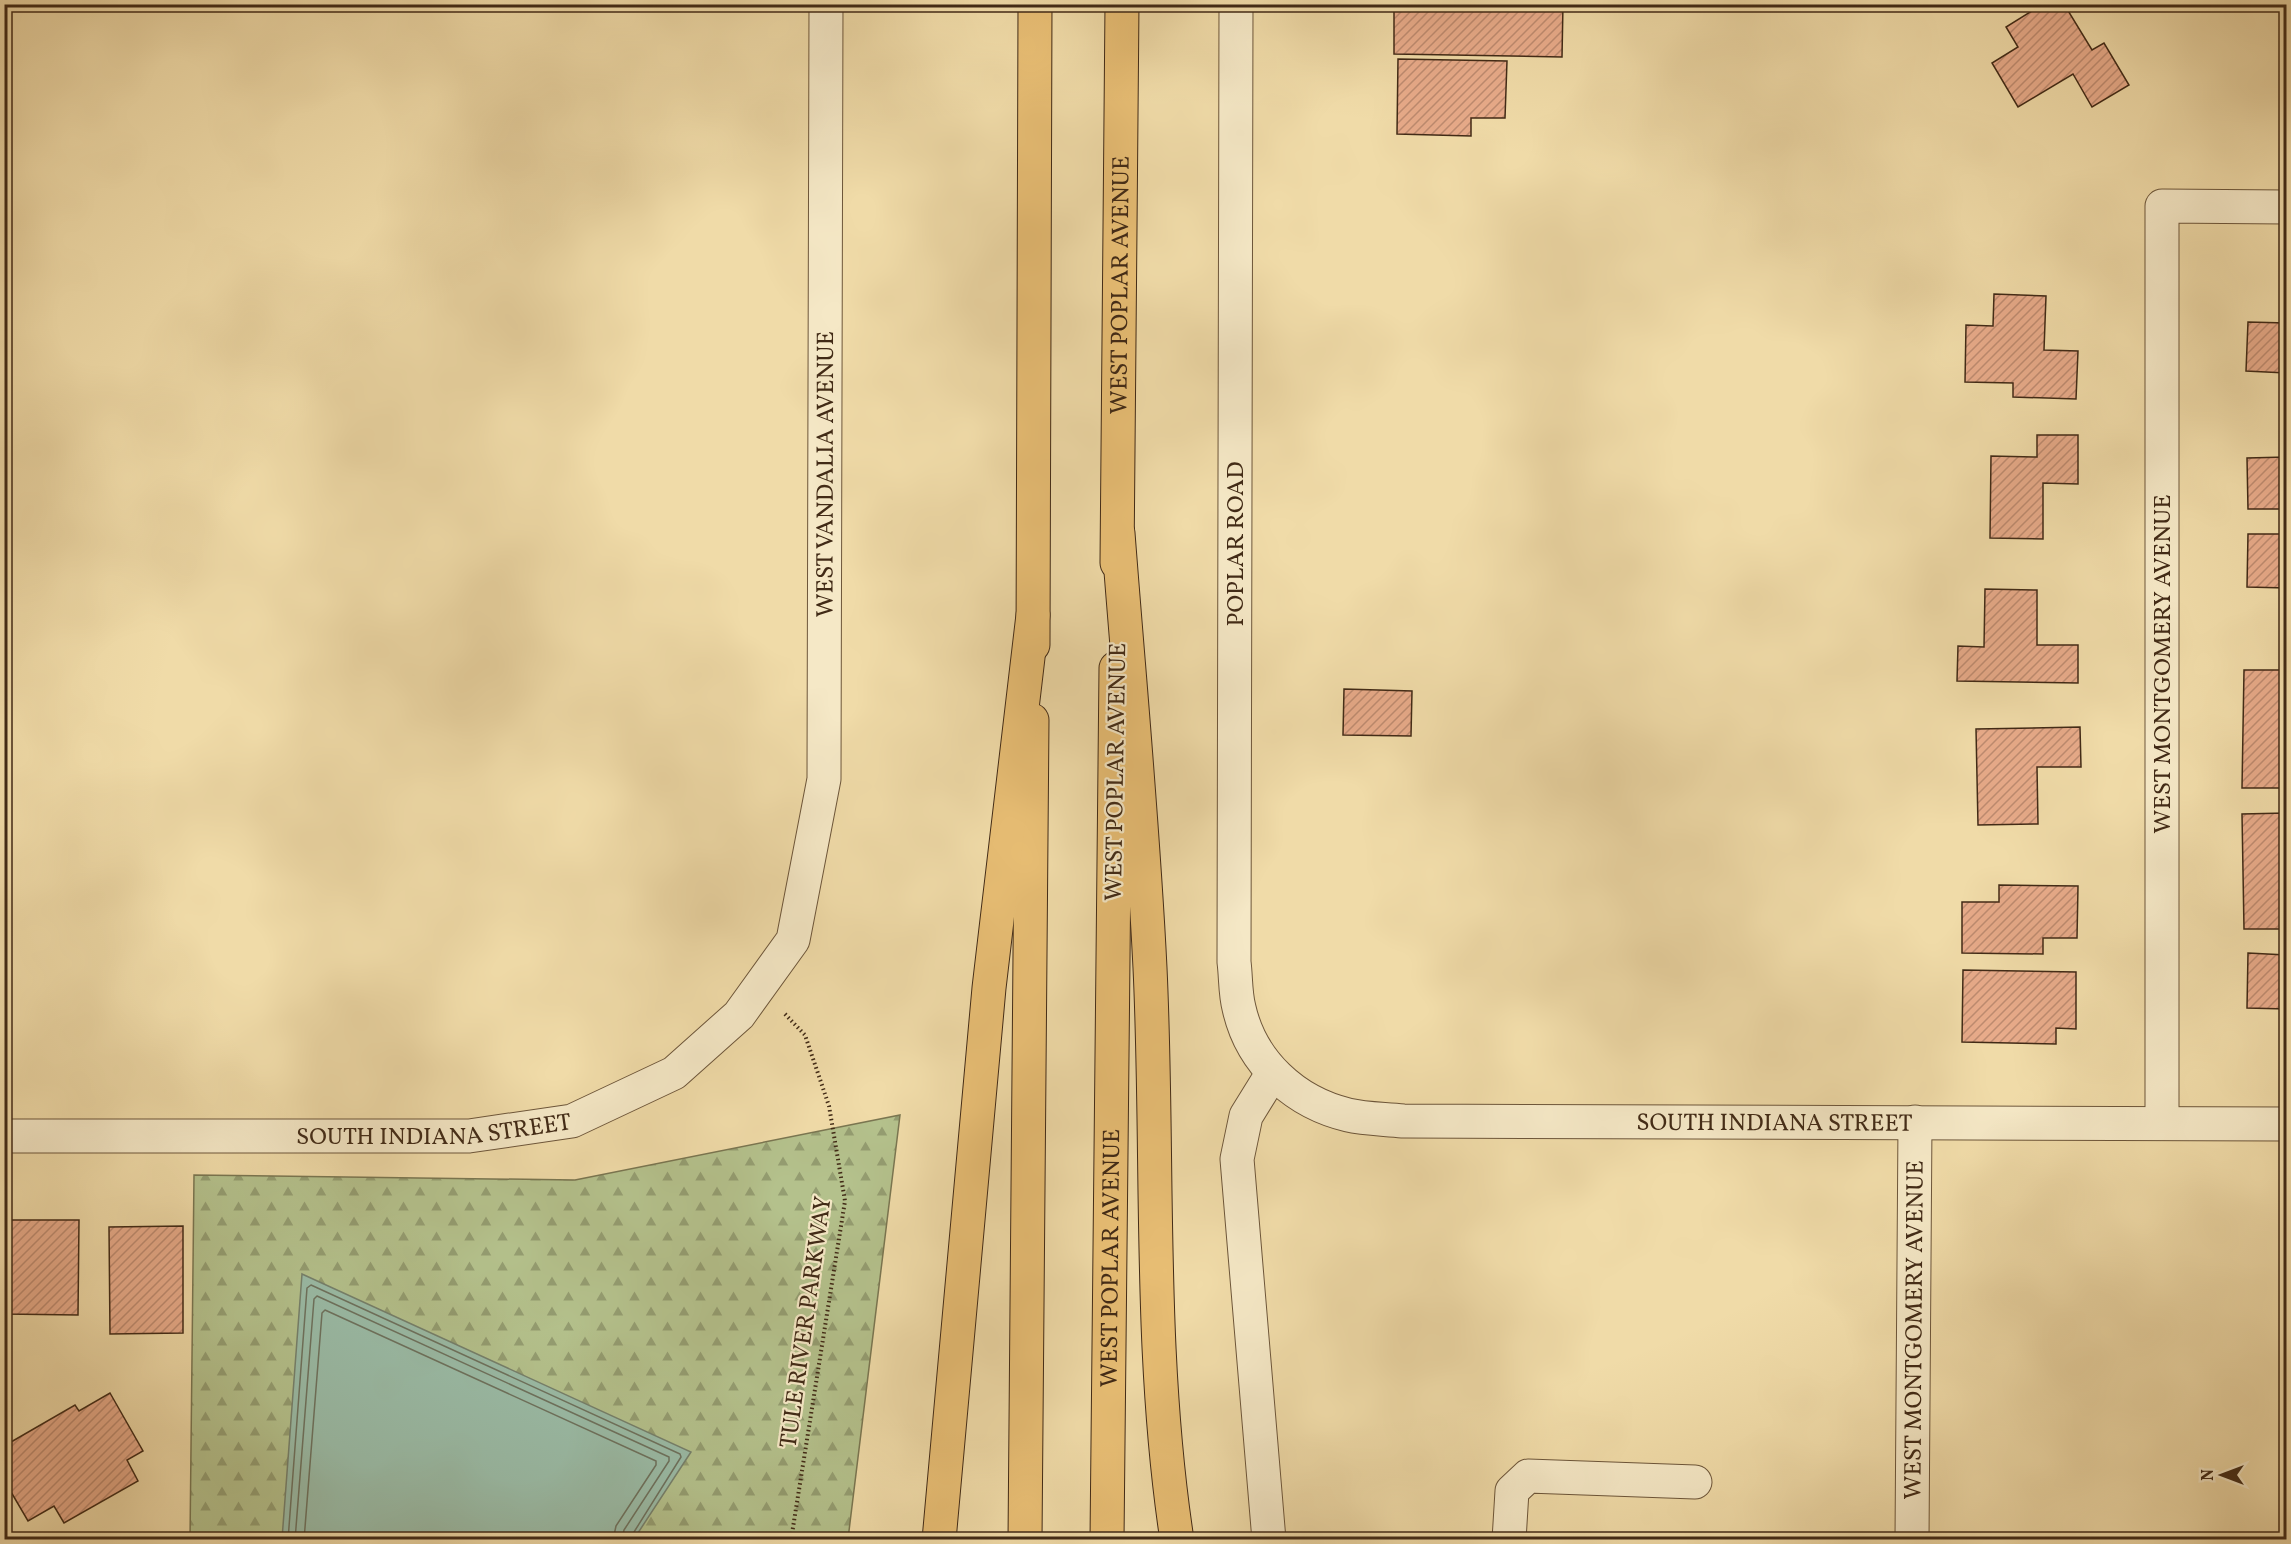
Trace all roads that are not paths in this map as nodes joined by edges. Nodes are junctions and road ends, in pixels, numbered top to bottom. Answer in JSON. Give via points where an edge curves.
{"nodes":[{"id":1,"x":826,"y":4,"type":"edge"},
{"id":2,"x":1035,"y":4,"type":"edge"},
{"id":3,"x":1122,"y":4,"type":"edge"},
{"id":4,"x":1236,"y":4,"type":"edge"},
{"id":5,"x":2286,"y":207,"type":"edge"},
{"id":6,"x":1118,"y":533,"type":"junction"},
{"id":7,"x":1033,"y":615,"type":"junction"},
{"id":8,"x":793,"y":940,"type":"joint"},
{"id":9,"x":1272,"y":1074,"type":"junction"},
{"id":10,"x":1915,"y":1122,"type":"junction"},
{"id":11,"x":2162,"y":1123,"type":"junction"},
{"id":12,"x":2286,"y":1125,"type":"edge"},
{"id":13,"x":4,"y":1136,"type":"edge"},
{"id":14,"x":1695,"y":1482,"type":"dead end"},
{"id":15,"x":939,"y":1539,"type":"edge"},
{"id":16,"x":1025,"y":1539,"type":"edge"},
{"id":17,"x":1107,"y":1539,"type":"edge"},
{"id":18,"x":1177,"y":1539,"type":"edge"},
{"id":19,"x":1269,"y":1539,"type":"edge"},
{"id":20,"x":1509,"y":1539,"type":"edge"},
{"id":21,"x":1912,"y":1539,"type":"edge"}],
"edges":[{"from":1,"to":8,"type":"street","name":"WEST VANDALIA AVENUE","via":[[824,779]]},
{"from":2,"to":7,"type":"main road"},
{"from":3,"to":6,"type":"main road","name":"WEST POPLAR AVENUE"},
{"from":4,"to":9,"type":"street","name":"POPLAR ROAD","via":[[1234,962],[1239,1008],[1255,1050]]},
{"from":5,"to":11,"type":"street","name":"WEST MONTGOMERY AVENUE","via":[[2162,206]]},
{"from":6,"to":17,"type":"main road","name":"WEST POPLAR AVENUE"},
{"from":6,"to":18,"type":"main road","via":[[1150,968],[1156,1279],[1164,1425]]},
{"from":7,"to":15,"type":"main road","via":[[989,988]]},
{"from":7,"to":16,"type":"main road"},
{"from":8,"to":13,"type":"street","name":"SOUTH INDIANA STREET","via":[[739,1016],[674,1073],[572,1121],[469,1136]]},
{"from":9,"to":10,"type":"street","name":"SOUTH INDIANA STREET","via":[[1300,1096],[1348,1115],[1403,1121]]},
{"from":9,"to":19,"type":"street","via":[[1246,1116],[1238,1159]]},
{"from":10,"to":11,"type":"street","name":"SOUTH INDIANA STREET"},
{"from":10,"to":21,"type":"street","name":"WEST MONTGOMERY AVENUE"},
{"from":11,"to":12,"type":"street","name":"SOUTH INDIANA STREET"},
{"from":14,"to":20,"type":"street","via":[[1528,1476],[1512,1491]]}]}
